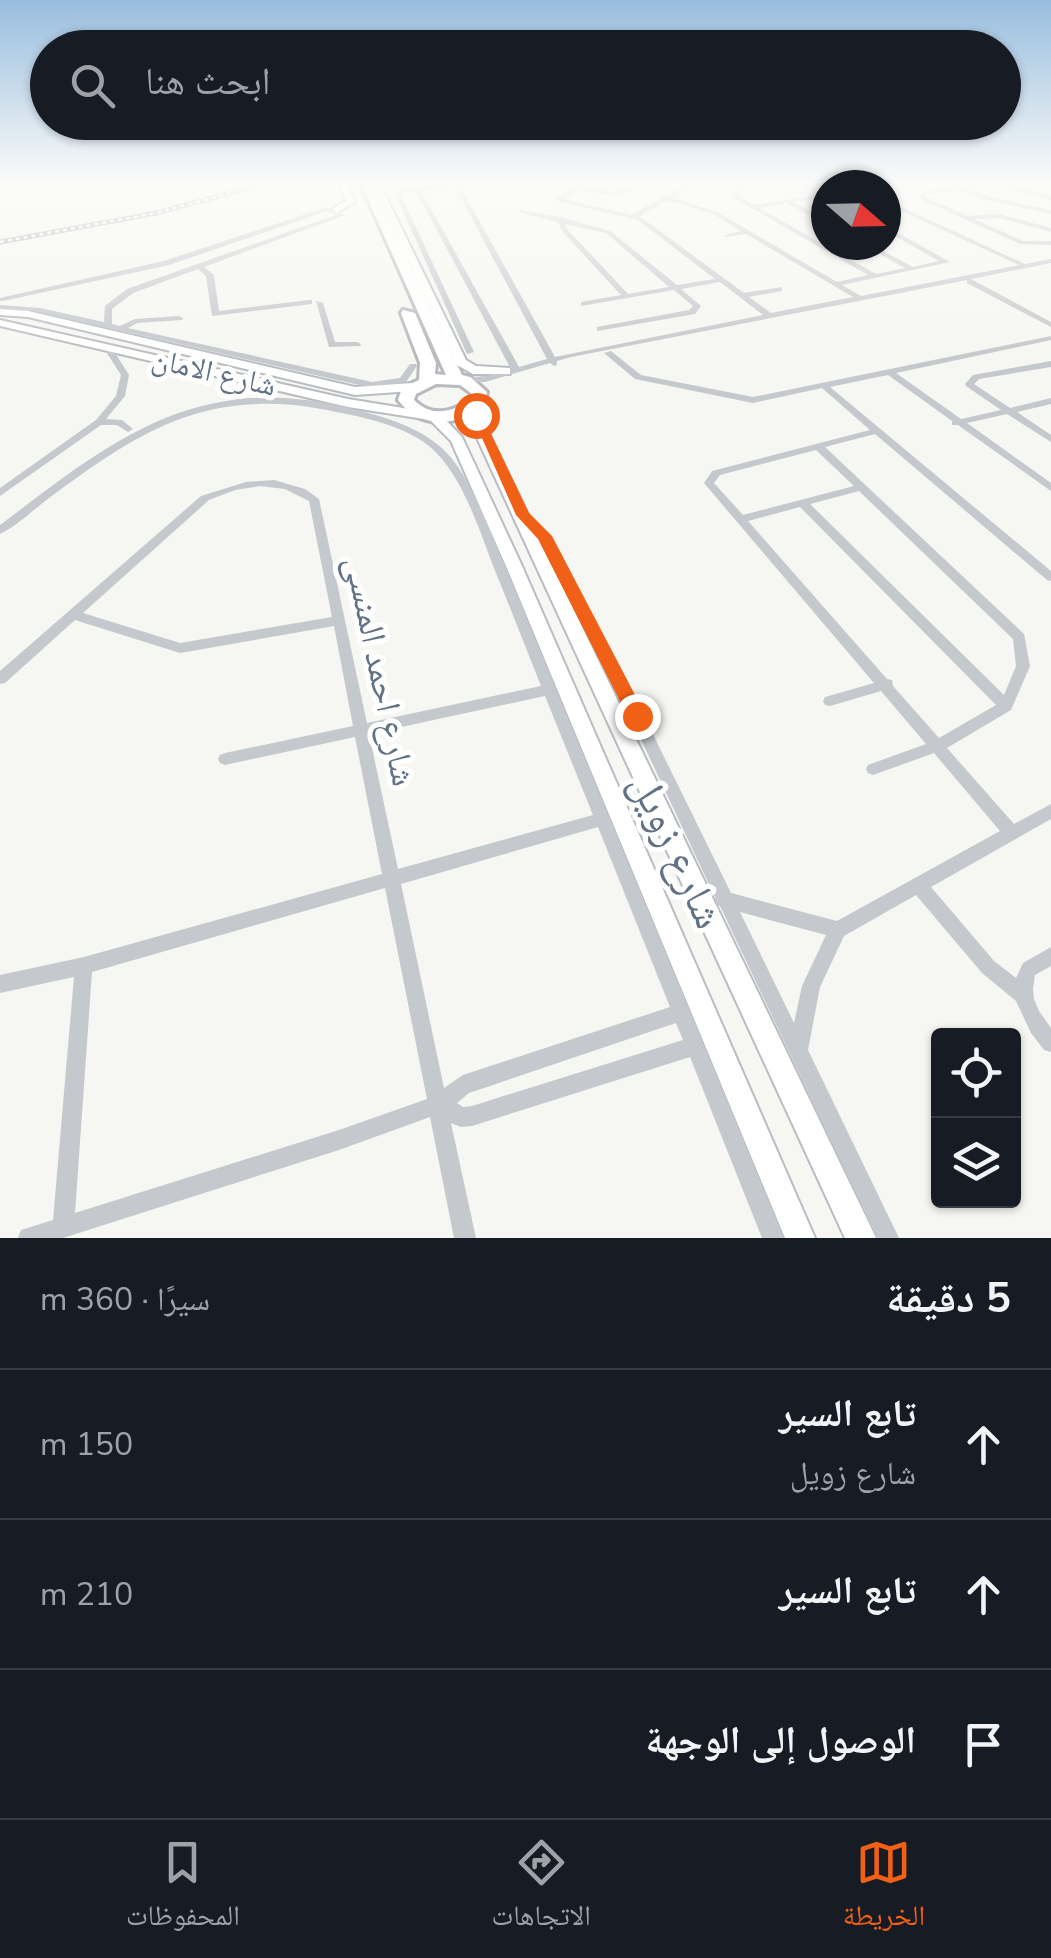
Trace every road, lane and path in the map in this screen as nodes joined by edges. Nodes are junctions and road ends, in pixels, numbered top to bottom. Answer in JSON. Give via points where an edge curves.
{"nodes":[{"id":1,"x":243,"y":242,"type":"edge"},
{"id":2,"x":279,"y":242,"type":"edge"},
{"id":3,"x":379,"y":242,"type":"edge"},
{"id":4,"x":394,"y":242,"type":"edge"},
{"id":5,"x":400,"y":242,"type":"edge"},
{"id":6,"x":420,"y":242,"type":"edge"},
{"id":7,"x":445,"y":242,"type":"edge"},
{"id":8,"x":487,"y":242,"type":"edge"},
{"id":9,"x":575,"y":242,"type":"edge"},
{"id":10,"x":620,"y":242,"type":"edge"},
{"id":11,"x":671,"y":242,"type":"edge"},
{"id":12,"x":765,"y":242,"type":"edge"},
{"id":13,"x":814,"y":242,"type":"edge"},
{"id":14,"x":912,"y":242,"type":"edge"},
{"id":15,"x":964,"y":242,"type":"edge"},
{"id":16,"x":1020,"y":242,"type":"edge"},
{"id":17,"x":1051,"y":243,"type":"edge"},
{"id":18,"x":896,"y":260,"type":"edge"},
{"id":19,"x":1006,"y":263,"type":"junction"},
{"id":20,"x":1051,"y":263,"type":"edge"},
{"id":21,"x":202,"y":268,"type":"junction"},
{"id":22,"x":912,"y":269,"type":"junction"},
{"id":23,"x":875,"y":276,"type":"junction"},
{"id":24,"x":722,"y":278,"type":"junction"},
{"id":25,"x":970,"y":281,"type":"junction"},
{"id":26,"x":836,"y":284,"type":"junction"},
{"id":27,"x":676,"y":288,"type":"junction"},
{"id":28,"x":778,"y":288,"type":"dead end"},
{"id":29,"x":414,"y":293,"type":"junction"},
{"id":30,"x":742,"y":296,"type":"junction"},
{"id":31,"x":628,"y":297,"type":"junction"},
{"id":32,"x":859,"y":298,"type":"junction"},
{"id":33,"x":1,"y":304,"type":"edge"},
{"id":34,"x":584,"y":304,"type":"dead end"},
{"id":35,"x":810,"y":311,"type":"junction"},
{"id":36,"x":770,"y":316,"type":"junction"},
{"id":37,"x":179,"y":318,"type":"dead end"},
{"id":38,"x":438,"y":318,"type":"junction"},
{"id":39,"x":0,"y":324,"type":"edge"},
{"id":40,"x":1051,"y":325,"type":"edge"},
{"id":41,"x":600,"y":329,"type":"dead end"},
{"id":42,"x":113,"y":330,"type":"junction"},
{"id":43,"x":1051,"y":336,"type":"edge"},
{"id":44,"x":357,"y":344,"type":"dead end"},
{"id":45,"x":101,"y":346,"type":"junction"},
{"id":46,"x":613,"y":350,"type":"junction"},
{"id":47,"x":470,"y":352,"type":"dead end"},
{"id":48,"x":974,"y":352,"type":"junction"},
{"id":49,"x":553,"y":361,"type":"junction"},
{"id":50,"x":1051,"y":364,"type":"edge"},
{"id":51,"x":413,"y":366,"type":"dead end"},
{"id":52,"x":513,"y":370,"type":"junction"},
{"id":53,"x":891,"y":373,"type":"junction"},
{"id":54,"x":460,"y":380,"type":"junction"},
{"id":55,"x":420,"y":384,"type":"junction"},
{"id":56,"x":825,"y":387,"type":"junction"},
{"id":57,"x":697,"y":388,"type":"junction"},
{"id":58,"x":295,"y":393,"type":"junction"},
{"id":59,"x":1051,"y":400,"type":"edge"},
{"id":60,"x":477,"y":402,"type":"junction"},
{"id":61,"x":1006,"y":411,"type":"junction"},
{"id":62,"x":432,"y":416,"type":"junction"},
{"id":63,"x":99,"y":422,"type":"junction"},
{"id":64,"x":955,"y":423,"type":"junction"},
{"id":65,"x":128,"y":429,"type":"junction"},
{"id":66,"x":877,"y":431,"type":"junction"},
{"id":67,"x":1051,"y":439,"type":"edge"},
{"id":68,"x":818,"y":446,"type":"junction"},
{"id":69,"x":861,"y":487,"type":"junction"},
{"id":70,"x":1051,"y":488,"type":"edge"},
{"id":71,"x":0,"y":493,"type":"edge"},
{"id":72,"x":802,"y":502,"type":"junction"},
{"id":73,"x":0,"y":519,"type":"edge"},
{"id":74,"x":741,"y":519,"type":"junction"},
{"id":75,"x":526,"y":521,"type":"junction"},
{"id":76,"x":0,"y":530,"type":"edge"},
{"id":77,"x":498,"y":534,"type":"junction"},
{"id":78,"x":543,"y":563,"type":"junction"},
{"id":79,"x":514,"y":566,"type":"junction"},
{"id":80,"x":1051,"y":577,"type":"edge"},
{"id":81,"x":72,"y":614,"type":"junction"},
{"id":82,"x":337,"y":621,"type":"junction"},
{"id":83,"x":0,"y":679,"type":"edge"},
{"id":84,"x":887,"y":684,"type":"junction"},
{"id":85,"x":547,"y":690,"type":"junction"},
{"id":86,"x":830,"y":701,"type":"dead end"},
{"id":87,"x":1006,"y":706,"type":"junction"},
{"id":88,"x":627,"y":719,"type":"junction"},
{"id":89,"x":364,"y":730,"type":"junction"},
{"id":90,"x":939,"y":746,"type":"junction"},
{"id":91,"x":224,"y":758,"type":"dead end"},
{"id":92,"x":873,"y":768,"type":"dead end"},
{"id":93,"x":1051,"y":811,"type":"edge"},
{"id":94,"x":602,"y":819,"type":"junction"},
{"id":95,"x":1012,"y":833,"type":"junction"},
{"id":96,"x":392,"y":875,"type":"junction"},
{"id":97,"x":638,"y":881,"type":"junction"},
{"id":98,"x":918,"y":886,"type":"junction"},
{"id":99,"x":723,"y":899,"type":"junction"},
{"id":100,"x":838,"y":930,"type":"junction"},
{"id":101,"x":1051,"y":956,"type":"edge"},
{"id":102,"x":84,"y":966,"type":"junction"},
{"id":103,"x":0,"y":984,"type":"edge"},
{"id":104,"x":1023,"y":995,"type":"junction"},
{"id":105,"x":680,"y":1013,"type":"junction"},
{"id":106,"x":1051,"y":1043,"type":"edge"},
{"id":107,"x":695,"y":1046,"type":"junction"},
{"id":108,"x":798,"y":1053,"type":"junction"},
{"id":109,"x":440,"y":1104,"type":"junction"},
{"id":110,"x":63,"y":1226,"type":"junction"},
{"id":111,"x":29,"y":1238,"type":"edge"},
{"id":112,"x":465,"y":1238,"type":"edge"},
{"id":113,"x":773,"y":1238,"type":"edge"},
{"id":114,"x":800,"y":1238,"type":"edge"},
{"id":115,"x":861,"y":1238,"type":"edge"},
{"id":116,"x":888,"y":1238,"type":"edge"}],
"edges":[{"from":1,"to":33,"type":"street"},
{"from":2,"to":21,"type":"street"},
{"from":3,"to":55,"type":"highway","via":[[427,359]]},
{"from":4,"to":29,"type":"highway"},
{"from":5,"to":38,"type":"street"},
{"from":6,"to":47,"type":"street"},
{"from":7,"to":52,"type":"street"},
{"from":8,"to":49,"type":"street"},
{"from":9,"to":31,"type":"street"},
{"from":10,"to":27,"type":"street"},
{"from":11,"to":24,"type":"street"},
{"from":12,"to":26,"type":"street"},
{"from":13,"to":23,"type":"street"},
{"from":14,"to":22,"type":"street","via":[[946,260]]},
{"from":15,"to":19,"type":"street"},
{"from":16,"to":17,"type":"street"},
{"from":18,"to":22,"type":"street"},
{"from":19,"to":20,"type":"street"},
{"from":19,"to":32,"type":"street"},
{"from":20,"to":25,"type":"street"},
{"from":21,"to":42,"type":"street","via":[[130,295],[107,311]]},
{"from":21,"to":44,"type":"street","via":[[210,275],[216,314],[314,302],[332,345]]},
{"from":22,"to":23,"type":"street"},
{"from":23,"to":26,"type":"street"},
{"from":24,"to":27,"type":"street"},
{"from":24,"to":30,"type":"street"},
{"from":25,"to":35,"type":"street"},
{"from":25,"to":40,"type":"street"},
{"from":26,"to":32,"type":"street"},
{"from":27,"to":31,"type":"street"},
{"from":27,"to":41,"type":"street","via":[[696,309]]},
{"from":28,"to":30,"type":"street"},
{"from":29,"to":38,"type":"highway"},
{"from":29,"to":54,"type":"highway"},
{"from":30,"to":36,"type":"street"},
{"from":31,"to":34,"type":"street"},
{"from":32,"to":35,"type":"street"},
{"from":33,"to":42,"type":"street","name":"شارع الامان"},
{"from":35,"to":36,"type":"street"},
{"from":35,"to":46,"type":"street"},
{"from":36,"to":46,"type":"street"},
{"from":37,"to":42,"type":"street"},
{"from":38,"to":52,"type":"street","via":[[465,366]]},
{"from":39,"to":45,"type":"street","name":"شارع الامان"},
{"from":42,"to":45,"type":"street"},
{"from":42,"to":51,"type":"street","via":[[372,385],[403,380]]},
{"from":42,"to":55,"type":"street","name":"شارع الامان","via":[[355,391]]},
{"from":43,"to":48,"type":"street"},
{"from":45,"to":58,"type":"street","name":"شارع الامان"},
{"from":45,"to":63,"type":"street","via":[[122,365],[124,385]]},
{"from":46,"to":49,"type":"street"},
{"from":46,"to":57,"type":"street","via":[[638,378]]},
{"from":48,"to":53,"type":"street"},
{"from":48,"to":57,"type":"street","via":[[758,392]]},
{"from":49,"to":52,"type":"street"},
{"from":50,"to":61,"type":"street","via":[[969,381]]},
{"from":52,"to":54,"type":"street"},
{"from":52,"to":60,"type":"street"},
{"from":53,"to":56,"type":"street"},
{"from":53,"to":64,"type":"street"},
{"from":54,"to":55,"type":"highway"},
{"from":54,"to":60,"type":"highway","via":[[477,388]]},
{"from":55,"to":62,"type":"highway","via":[[407,404]]},
{"from":56,"to":57,"type":"street","via":[[753,400]]},
{"from":56,"to":66,"type":"street"},
{"from":58,"to":62,"type":"street","name":"شارع الامان"},
{"from":58,"to":65,"type":"street","via":[[210,400]]},
{"from":58,"to":76,"type":"street","via":[[159,420]]},
{"from":58,"to":85,"type":"street","via":[[414,430],[451,460]]},
{"from":59,"to":61,"type":"street"},
{"from":60,"to":62,"type":"highway","via":[[461,414]]},
{"from":60,"to":75,"type":"street","name":"شارع زويل","via":[[478,425]]},
{"from":61,"to":64,"type":"street"},
{"from":61,"to":67,"type":"street"},
{"from":62,"to":77,"type":"street","name":"شارع زويل","via":[[456,440]]},
{"from":63,"to":65,"type":"street"},
{"from":63,"to":71,"type":"street"},
{"from":64,"to":70,"type":"street"},
{"from":65,"to":73,"type":"street"},
{"from":66,"to":68,"type":"street"},
{"from":66,"to":80,"type":"street"},
{"from":68,"to":69,"type":"street"},
{"from":68,"to":74,"type":"street","via":[[712,474],[709,483]]},
{"from":69,"to":72,"type":"street"},
{"from":69,"to":87,"type":"street","via":[[1019,637],[1023,666]]},
{"from":72,"to":74,"type":"street"},
{"from":72,"to":87,"type":"street"},
{"from":74,"to":84,"type":"street"},
{"from":75,"to":77,"type":"street","via":[[517,538]]},
{"from":75,"to":78,"type":"street","name":"شارع زويل"},
{"from":75,"to":88,"type":"street","via":[[544,536]]},
{"from":77,"to":79,"type":"street","name":"شارع زويل"},
{"from":78,"to":79,"type":"street","via":[[530,559]]},
{"from":78,"to":88,"type":"street","name":"شارع زويل"},
{"from":79,"to":97,"type":"street","name":"شارع زويل"},
{"from":81,"to":82,"type":"street","via":[[180,648]]},
{"from":81,"to":82,"type":"street","name":"شارع احمد المنسى","via":[[190,508],[221,490],[269,482],[314,499]]},
{"from":81,"to":83,"type":"street","name":"شارع احمد المنسى"},
{"from":82,"to":89,"type":"street","name":"شارع احمد المنسى"},
{"from":84,"to":86,"type":"street"},
{"from":84,"to":90,"type":"street"},
{"from":85,"to":89,"type":"street"},
{"from":85,"to":94,"type":"street"},
{"from":87,"to":90,"type":"street"},
{"from":88,"to":99,"type":"street"},
{"from":88,"to":115,"type":"street","name":"شارع زويل"},
{"from":89,"to":91,"type":"street"},
{"from":89,"to":96,"type":"street","name":"شارع احمد المنسى"},
{"from":90,"to":92,"type":"street"},
{"from":90,"to":95,"type":"street"},
{"from":93,"to":95,"type":"street"},
{"from":94,"to":96,"type":"street"},
{"from":94,"to":97,"type":"street"},
{"from":95,"to":98,"type":"street"},
{"from":96,"to":102,"type":"street"},
{"from":96,"to":109,"type":"street","name":"شارع احمد المنسى"},
{"from":97,"to":105,"type":"street"},
{"from":97,"to":114,"type":"street","name":"شارع زويل"},
{"from":98,"to":100,"type":"street"},
{"from":98,"to":104,"type":"street","via":[[988,967]]},
{"from":99,"to":100,"type":"street"},
{"from":99,"to":108,"type":"street"},
{"from":100,"to":108,"type":"street","via":[[811,986]]},
{"from":101,"to":104,"type":"street","via":[[1029,968]]},
{"from":102,"to":103,"type":"street"},
{"from":102,"to":110,"type":"street"},
{"from":104,"to":106,"type":"street"},
{"from":105,"to":107,"type":"street"},
{"from":105,"to":109,"type":"street","via":[[463,1086]]},
{"from":107,"to":109,"type":"street","via":[[472,1116]]},
{"from":107,"to":113,"type":"street"},
{"from":108,"to":116,"type":"street"},
{"from":109,"to":110,"type":"street"},
{"from":109,"to":112,"type":"street","name":"شارع احمد المنسى"},
{"from":110,"to":111,"type":"street"}]}
